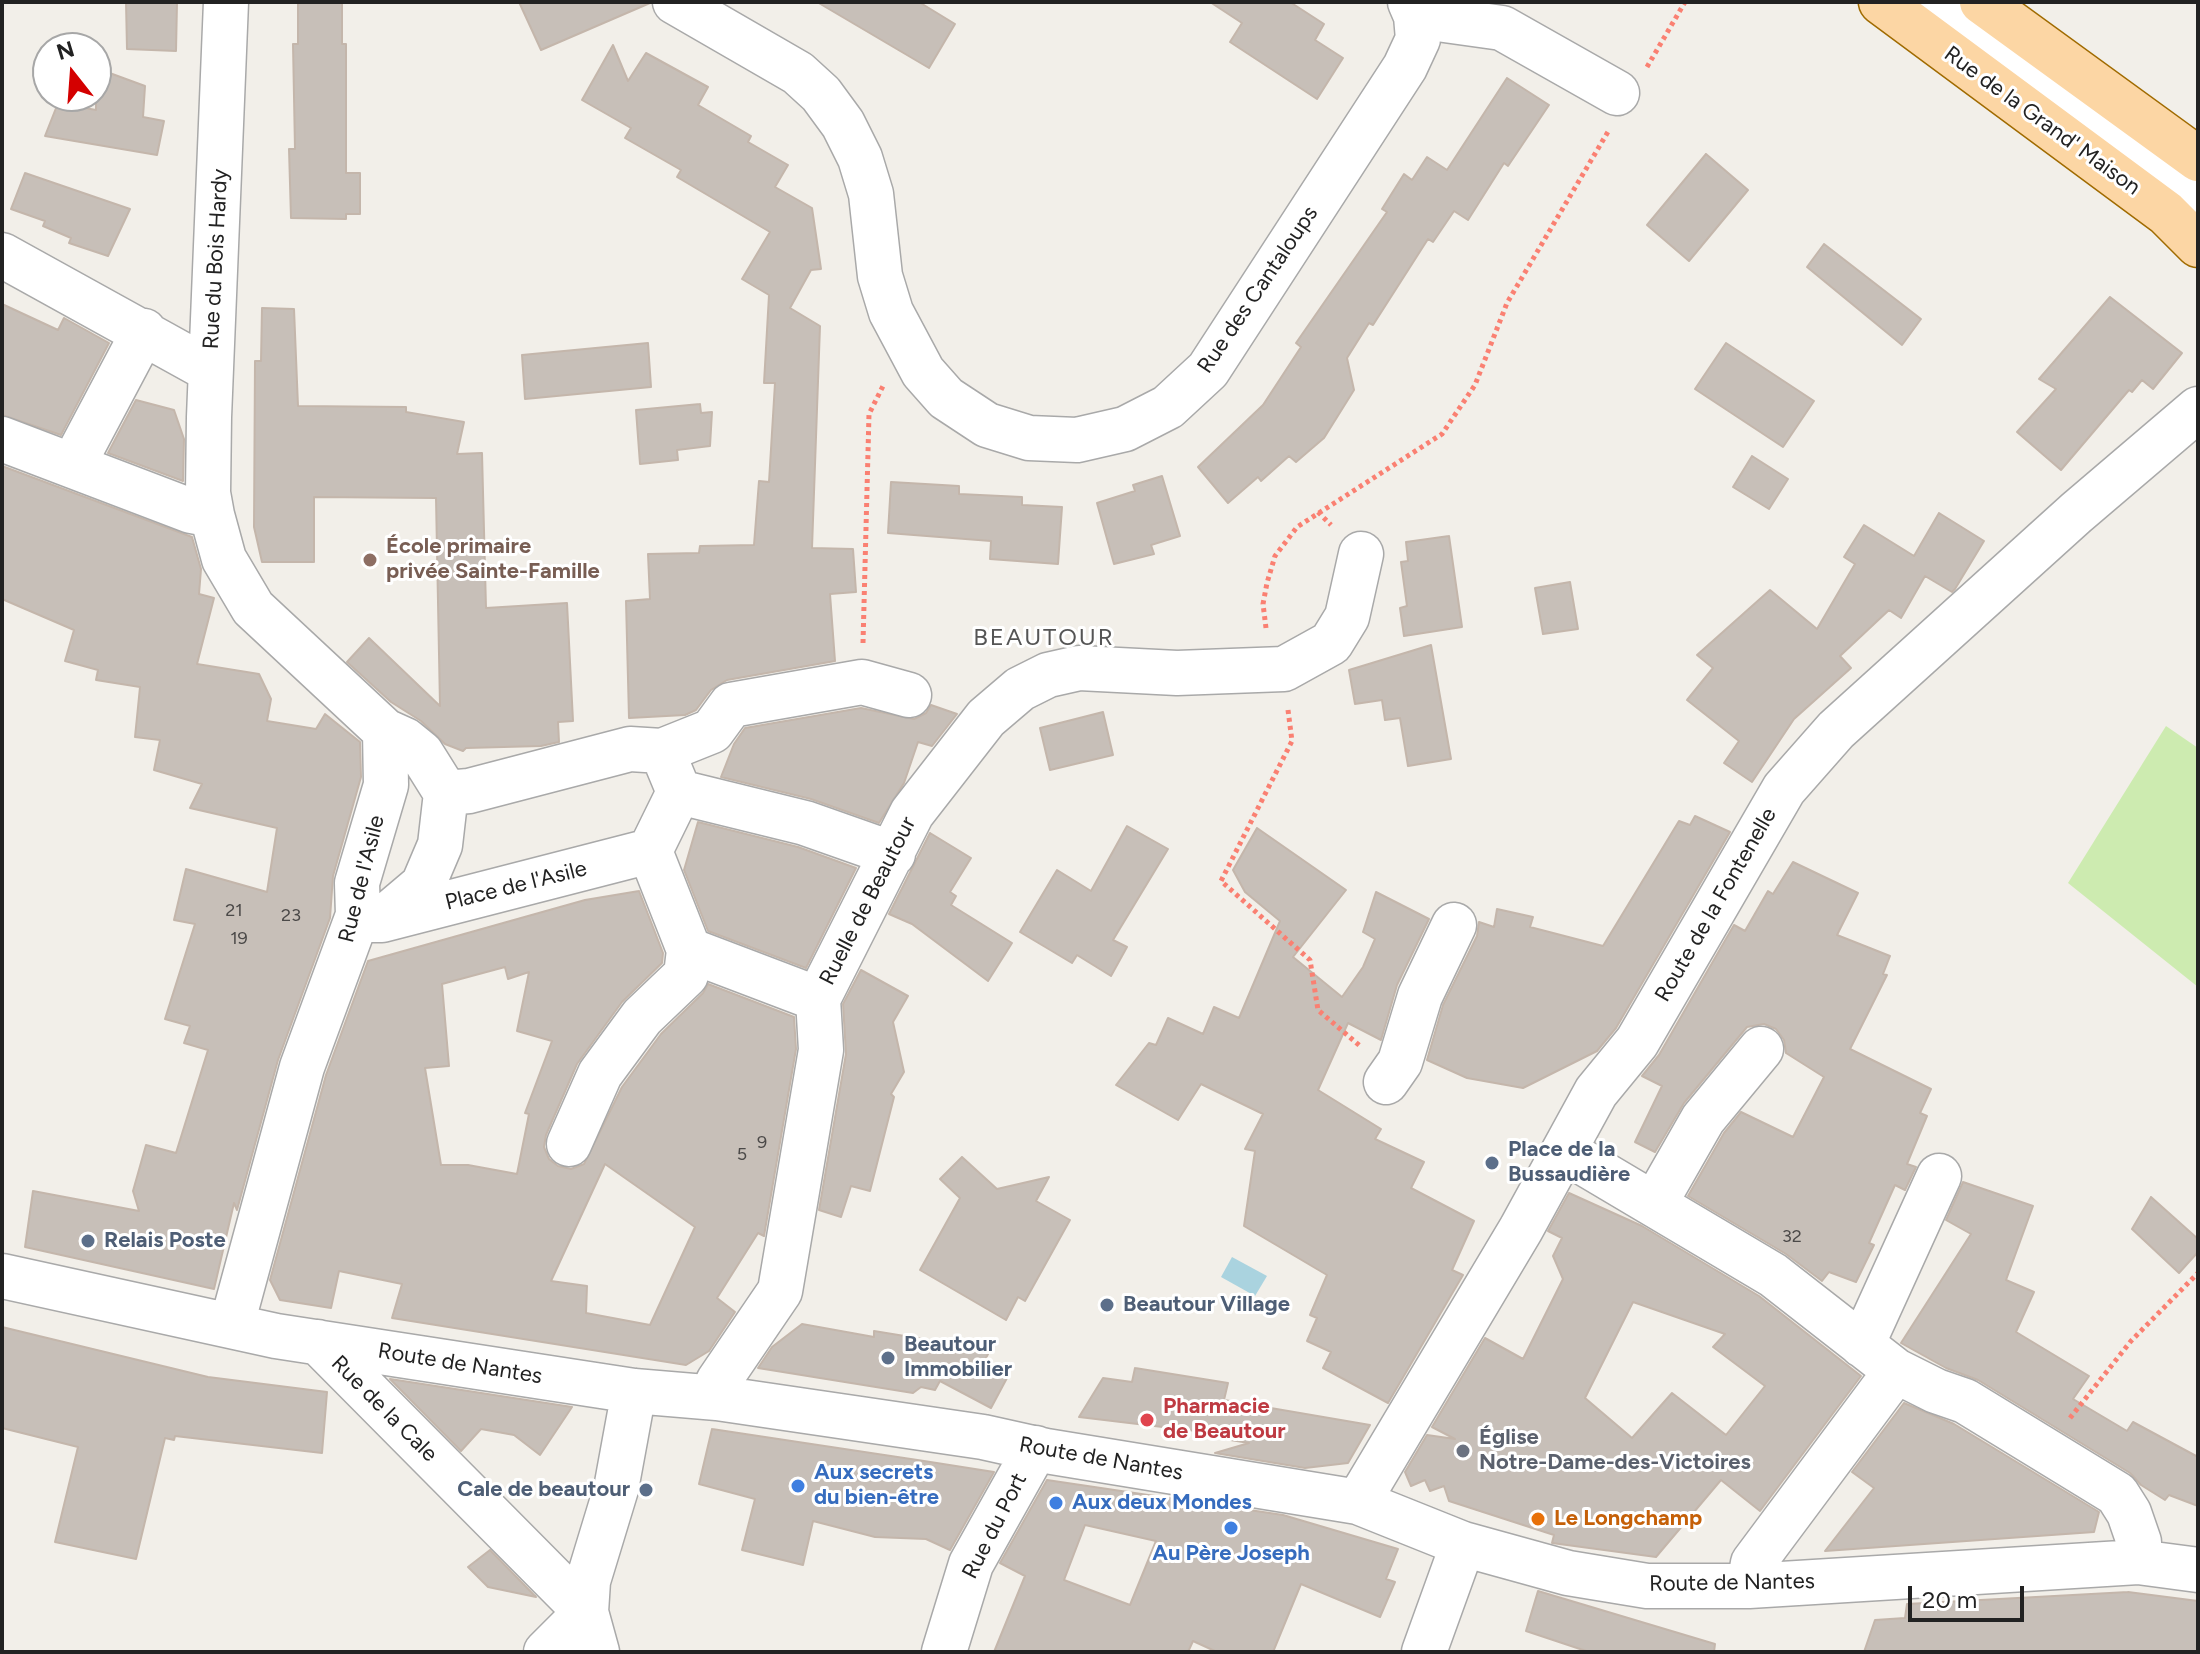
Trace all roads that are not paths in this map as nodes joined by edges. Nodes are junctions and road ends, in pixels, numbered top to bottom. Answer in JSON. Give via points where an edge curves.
{"nodes":[{"id":1,"x":226,"y":2,"type":"edge"},
{"id":2,"x":675,"y":2,"type":"edge"},
{"id":3,"x":1881,"y":2,"type":"edge"},
{"id":4,"x":1931,"y":2,"type":"edge"},
{"id":5,"x":1982,"y":2,"type":"edge"},
{"id":6,"x":1413,"y":9,"type":"edge"},
{"id":7,"x":1623,"y":98,"type":"road end"},
{"id":8,"x":2198,"y":159,"type":"edge"},
{"id":9,"x":2198,"y":196,"type":"edge"},
{"id":10,"x":2198,"y":245,"type":"edge"},
{"id":11,"x":2,"y":255,"type":"edge"},
{"id":12,"x":144,"y":331,"type":"junction"},
{"id":13,"x":210,"y":370,"type":"junction"},
{"id":14,"x":2198,"y":409,"type":"edge"},
{"id":15,"x":2,"y":439,"type":"edge"},
{"id":16,"x":73,"y":465,"type":"junction"},
{"id":17,"x":212,"y":515,"type":"junction"},
{"id":18,"x":1361,"y":554,"type":"dead end"},
{"id":19,"x":909,"y":695,"type":"dead end"},
{"id":20,"x":385,"y":731,"type":"junction"},
{"id":21,"x":662,"y":751,"type":"junction"},
{"id":22,"x":679,"y":792,"type":"junction"},
{"id":23,"x":446,"y":793,"type":"junction"},
{"id":24,"x":650,"y":851,"type":"junction"},
{"id":25,"x":893,"y":854,"type":"junction"},
{"id":26,"x":370,"y":918,"type":"junction"},
{"id":27,"x":1454,"y":925,"type":"dead end"},
{"id":28,"x":689,"y":950,"type":"junction"},
{"id":29,"x":818,"y":999,"type":"junction"},
{"id":30,"x":1761,"y":1049,"type":"dead end"},
{"id":31,"x":1386,"y":1082,"type":"dead end"},
{"id":32,"x":569,"y":1144,"type":"dead end"},
{"id":33,"x":1564,"y":1151,"type":"junction"},
{"id":34,"x":1939,"y":1176,"type":"dead end"},
{"id":35,"x":1655,"y":1203,"type":"junction"},
{"id":36,"x":2,"y":1276,"type":"edge"},
{"id":37,"x":232,"y":1324,"type":"junction"},
{"id":38,"x":318,"y":1342,"type":"junction"},
{"id":39,"x":1862,"y":1345,"type":"junction"},
{"id":40,"x":1896,"y":1371,"type":"junction"},
{"id":41,"x":634,"y":1391,"type":"junction"},
{"id":42,"x":717,"y":1398,"type":"junction"},
{"id":43,"x":1036,"y":1448,"type":"junction"},
{"id":44,"x":1358,"y":1502,"type":"junction"},
{"id":45,"x":1463,"y":1544,"type":"junction"},
{"id":46,"x":2138,"y":1562,"type":"junction"},
{"id":47,"x":2198,"y":1570,"type":"edge"},
{"id":48,"x":1749,"y":1586,"type":"junction"},
{"id":49,"x":592,"y":1632,"type":"edge"},
{"id":50,"x":546,"y":1652,"type":"edge"},
{"id":51,"x":944,"y":1652,"type":"edge"},
{"id":52,"x":1424,"y":1652,"type":"edge"}],
"edges":[{"from":1,"to":13,"type":"street","name":"Rue du Bois Hardy"},
{"from":2,"to":6,"type":"street","name":"Rue des Cantaloups","via":[[798,73],[843,124],[867,182],[880,276],[891,312],[923,372],[946,398],[987,425],[1029,438],[1077,440],[1113,432],[1168,407],[1208,370],[1405,67],[1418,39]]},
{"from":3,"to":10,"type":"main road","name":"Rue de la Grand' Maison","via":[[2155,205]]},
{"from":4,"to":9,"type":"street","name":"Rue de la Grand' Maison"},
{"from":5,"to":8,"type":"main road"},
{"from":6,"to":7,"type":"street","name":"Rue des Cantaloups","via":[[1502,28]]},
{"from":11,"to":12,"type":"street"},
{"from":12,"to":13,"type":"street"},
{"from":12,"to":16,"type":"street"},
{"from":13,"to":17,"type":"street","name":"Rue du Bois Hardy"},
{"from":14,"to":33,"type":"street","name":"Route de la Fontenelle","via":[[2076,513],[1808,759],[1784,789],[1637,1042],[1596,1092]]},
{"from":15,"to":16,"type":"street"},
{"from":16,"to":17,"type":"street"},
{"from":17,"to":20,"type":"street","via":[[224,559],[253,608]]},
{"from":18,"to":25,"type":"street","name":"Ruelle de Beautour","via":[[1347,617],[1331,643],[1284,669],[1177,673],[1079,668],[1020,689],[986,718],[912,813]]},
{"from":19,"to":21,"type":"street","via":[[862,682],[731,705],[712,731]]},
{"from":20,"to":23,"type":"street","via":[[421,753]]},
{"from":20,"to":26,"type":"street","name":"Rue de l'Asile","via":[[386,785],[357,883]]},
{"from":21,"to":22,"type":"street"},
{"from":21,"to":23,"type":"street","via":[[630,749]]},
{"from":22,"to":24,"type":"street"},
{"from":22,"to":25,"type":"street","via":[[805,823]]},
{"from":23,"to":26,"type":"street","name":"Place de l'Asile","via":[[440,845],[423,885]]},
{"from":24,"to":26,"type":"street","name":"Place de l'Asile"},
{"from":24,"to":28,"type":"street"},
{"from":25,"to":29,"type":"street","name":"Ruelle de Beautour"},
{"from":26,"to":37,"type":"street","name":"Rue de l'Asile","via":[[302,1067]]},
{"from":27,"to":31,"type":"street","via":[[1420,996],[1400,1062]]},
{"from":28,"to":29,"type":"street"},
{"from":28,"to":32,"type":"street","via":[[686,975],[642,1017],[600,1074]]},
{"from":29,"to":42,"type":"street","name":"Ruelle de Beautour","via":[[821,1050],[780,1291],[718,1382]]},
{"from":30,"to":35,"type":"street","via":[[1703,1119]]},
{"from":33,"to":35,"type":"street"},
{"from":33,"to":44,"type":"street","name":"Route de la Fontenelle"},
{"from":34,"to":39,"type":"street"},
{"from":35,"to":39,"type":"street","via":[[1773,1275]]},
{"from":36,"to":37,"type":"street","name":"Route de Nantes"},
{"from":37,"to":38,"type":"street","name":"Route de Nantes"},
{"from":38,"to":41,"type":"street","name":"Route de Nantes"},
{"from":38,"to":49,"type":"street","name":"Rue de la Cale"},
{"from":39,"to":40,"type":"street"},
{"from":40,"to":46,"type":"street","via":[[1965,1401],[2117,1494],[2139,1542]]},
{"from":40,"to":48,"type":"street","via":[[1753,1563]]},
{"from":41,"to":42,"type":"street","name":"Route de Nantes"},
{"from":41,"to":49,"type":"street","via":[[616,1489],[588,1581]]},
{"from":42,"to":43,"type":"street","name":"Route de Nantes"},
{"from":43,"to":44,"type":"street","name":"Route de Nantes"},
{"from":43,"to":51,"type":"street","name":"Rue du Port","via":[[971,1564]]},
{"from":44,"to":45,"type":"street","name":"Route de Nantes"},
{"from":45,"to":48,"type":"street","name":"Route de Nantes","via":[[1568,1573],[1647,1586]]},
{"from":45,"to":52,"type":"street"},
{"from":46,"to":47,"type":"street","name":"Route de Nantes"},
{"from":46,"to":48,"type":"street","name":"Route de Nantes"},
{"from":49,"to":50,"type":"street"}]}
